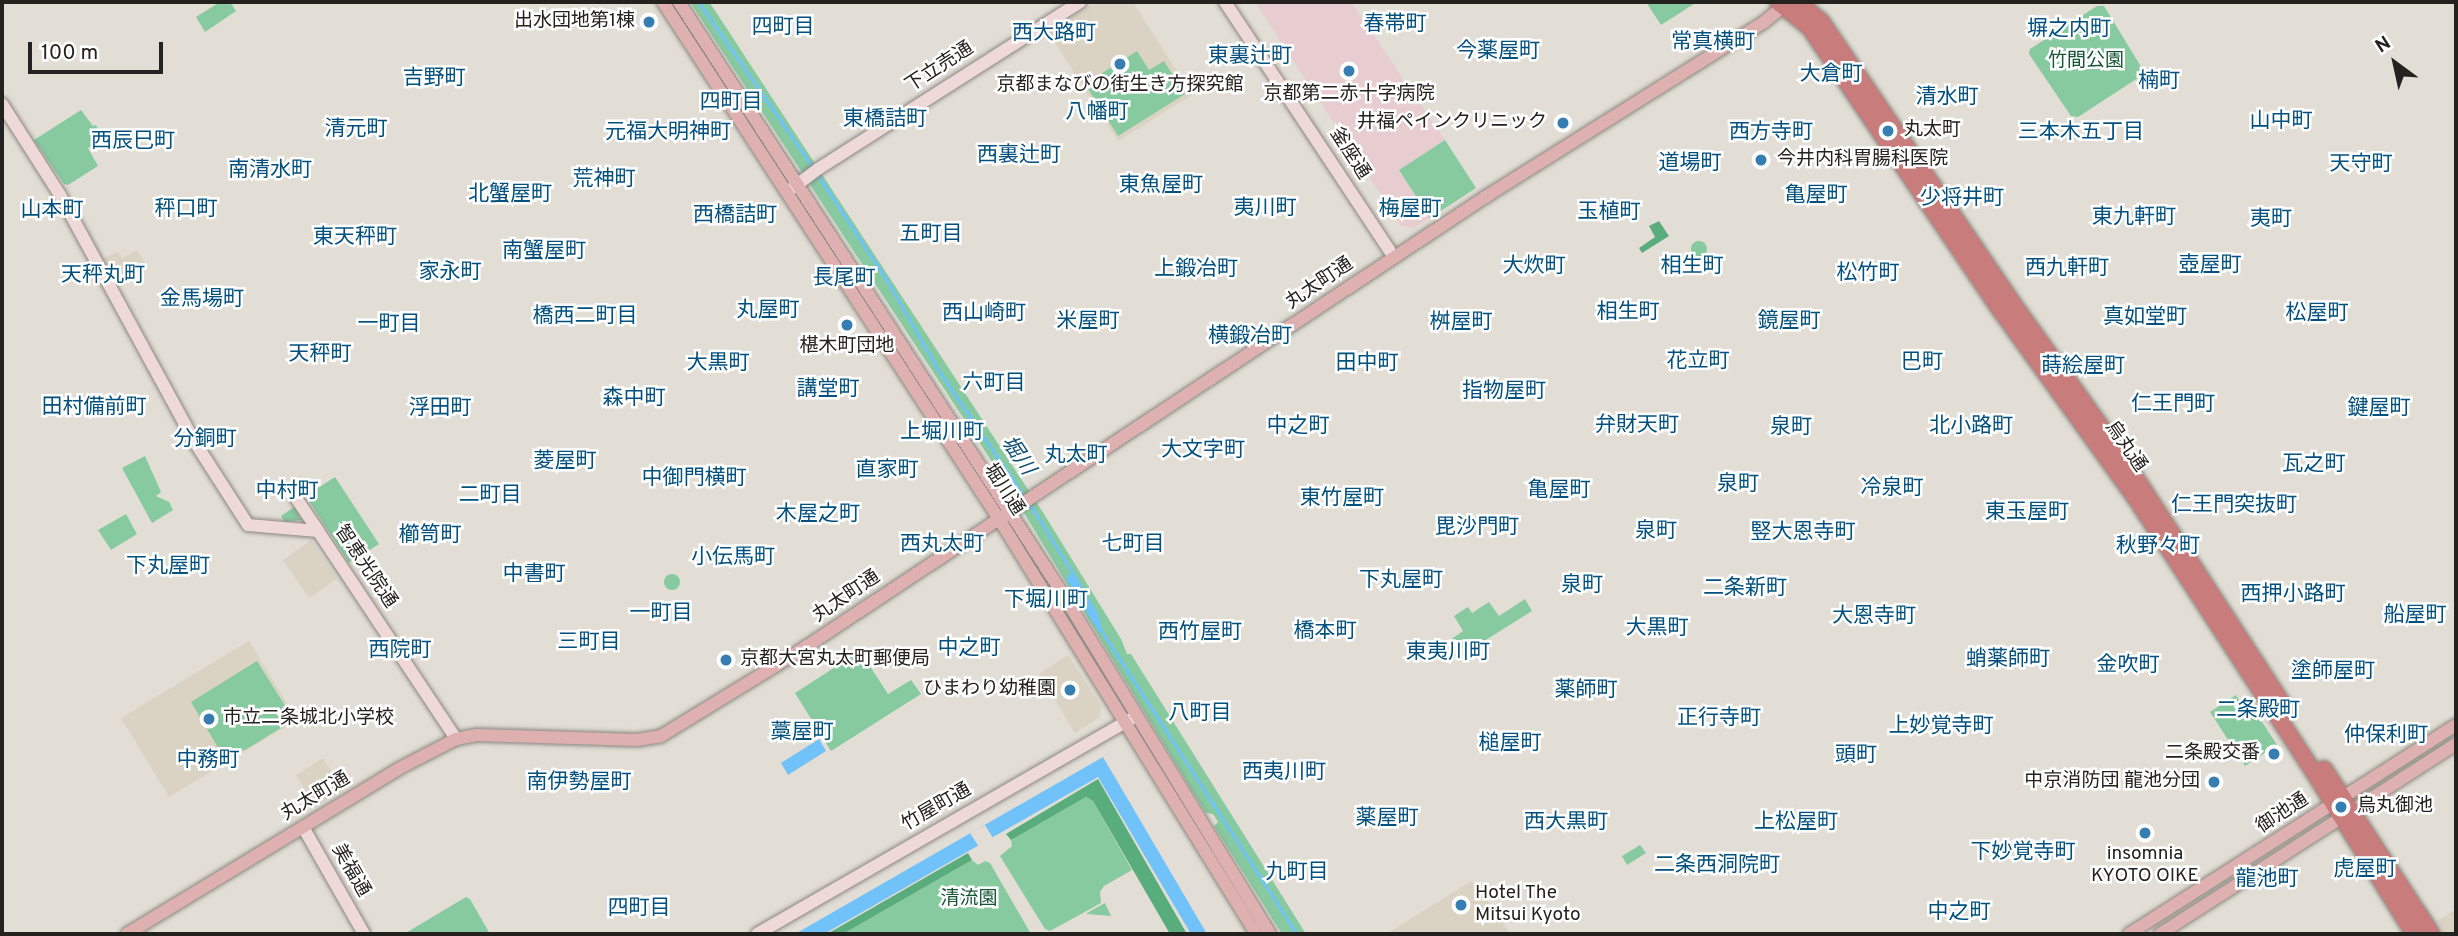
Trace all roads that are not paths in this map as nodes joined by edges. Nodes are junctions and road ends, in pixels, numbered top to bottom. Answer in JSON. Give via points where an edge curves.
{"nodes":[{"id":1,"x":663,"y":2,"type":"edge"},
{"id":2,"x":679,"y":2,"type":"edge"},
{"id":3,"x":1080,"y":2,"type":"edge"},
{"id":4,"x":1225,"y":2,"type":"edge"},
{"id":5,"x":1787,"y":3,"type":"edge"},
{"id":6,"x":2,"y":104,"type":"edge"},
{"id":7,"x":802,"y":180,"type":"junction"},
{"id":8,"x":788,"y":192,"type":"junction"},
{"id":9,"x":1394,"y":257,"type":"junction"},
{"id":10,"x":296,"y":498,"type":"dead end"},
{"id":11,"x":1009,"y":511,"type":"junction"},
{"id":12,"x":318,"y":531,"type":"junction"},
{"id":13,"x":1132,"y":718,"type":"junction"},
{"id":14,"x":2456,"y":724,"type":"edge"},
{"id":15,"x":456,"y":739,"type":"junction"},
{"id":16,"x":2456,"y":744,"type":"edge"},
{"id":17,"x":2343,"y":808,"type":"junction"},
{"id":18,"x":303,"y":827,"type":"junction"},
{"id":19,"x":127,"y":934,"type":"edge"},
{"id":20,"x":364,"y":934,"type":"edge"},
{"id":21,"x":757,"y":934,"type":"edge"},
{"id":22,"x":1256,"y":934,"type":"edge"},
{"id":23,"x":1270,"y":934,"type":"edge"},
{"id":24,"x":2129,"y":934,"type":"edge"},
{"id":25,"x":2160,"y":934,"type":"edge"},
{"id":26,"x":2414,"y":934,"type":"edge"},
{"id":27,"x":2432,"y":934,"type":"edge"}],
"edges":[{"from":1,"to":8,"type":"main road","name":"堀川通"},
{"from":2,"to":7,"type":"main road","name":"堀川通"},
{"from":3,"to":7,"type":"street","name":"下立売通"},
{"from":4,"to":9,"type":"street","name":"釜座通"},
{"from":5,"to":9,"type":"main road","name":"丸太町通"},
{"from":5,"to":17,"type":"highway","name":"烏丸通","via":[[1810,28],[2137,500]]},
{"from":6,"to":12,"type":"street","name":"智恵光院通","via":[[60,195],[196,444],[248,525]]},
{"from":7,"to":8,"type":"street","name":"下立売通"},
{"from":7,"to":11,"type":"main road","name":"堀川通"},
{"from":8,"to":11,"type":"main road","name":"堀川通"},
{"from":9,"to":11,"type":"main road","name":"丸太町通"},
{"from":10,"to":12,"type":"street"},
{"from":11,"to":13,"type":"main road","name":"堀川通"},
{"from":11,"to":15,"type":"main road","name":"丸太町通","via":[[795,654],[659,737],[477,735]]},
{"from":12,"to":15,"type":"street","name":"智恵光院通"},
{"from":13,"to":21,"type":"street","name":"竹屋町通"},
{"from":13,"to":22,"type":"main road","name":"堀川通"},
{"from":13,"to":23,"type":"main road","name":"堀川通"},
{"from":14,"to":17,"type":"main road","name":"御池通"},
{"from":15,"to":18,"type":"main road","name":"丸太町通"},
{"from":16,"to":17,"type":"main road","name":"御池通"},
{"from":17,"to":24,"type":"main road","name":"御池通"},
{"from":17,"to":25,"type":"main road","name":"御池通"},
{"from":17,"to":26,"type":"highway","name":"烏丸通"},
{"from":17,"to":27,"type":"highway","name":"烏丸通"},
{"from":18,"to":19,"type":"main road","name":"丸太町通"},
{"from":18,"to":20,"type":"street","name":"美福通"}]}
